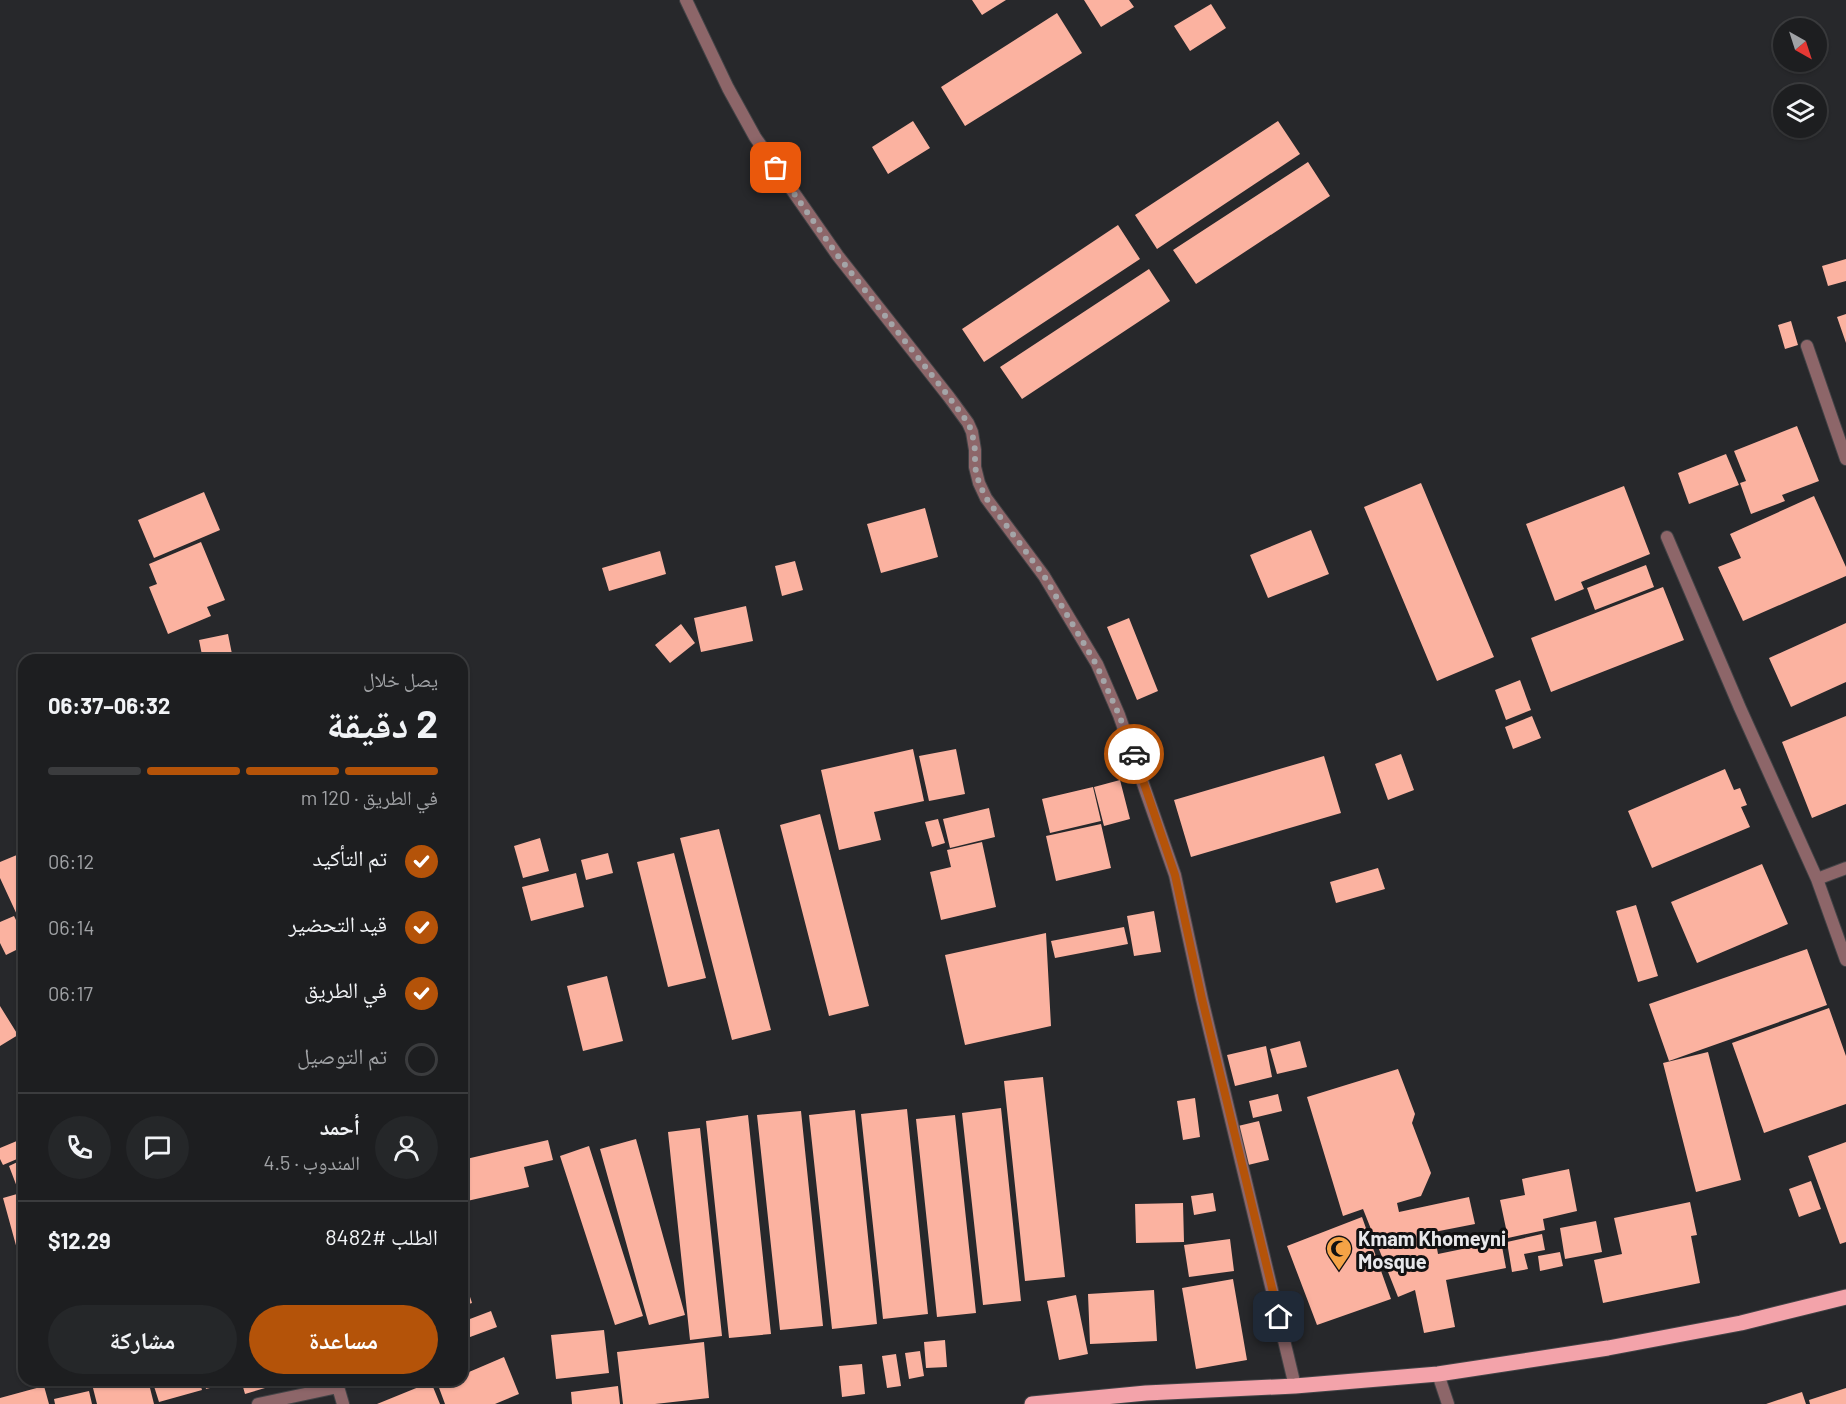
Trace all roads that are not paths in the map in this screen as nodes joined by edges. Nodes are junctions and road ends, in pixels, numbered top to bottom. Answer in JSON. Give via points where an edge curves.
{"nodes":[{"id":1,"x":686,"y":0,"type":"edge"},
{"id":2,"x":1808,"y":346,"type":"dead end"},
{"id":3,"x":1846,"y":459,"type":"edge"},
{"id":4,"x":1667,"y":537,"type":"dead end"},
{"id":5,"x":1846,"y":867,"type":"edge"},
{"id":6,"x":1817,"y":879,"type":"junction"},
{"id":7,"x":1846,"y":960,"type":"edge"},
{"id":8,"x":1846,"y":1297,"type":"edge"},
{"id":9,"x":1438,"y":1374,"type":"junction"},
{"id":10,"x":329,"y":1386,"type":"edge"},
{"id":11,"x":338,"y":1386,"type":"edge"},
{"id":12,"x":1295,"y":1386,"type":"junction"},
{"id":13,"x":1147,"y":1398,"type":"edge"},
{"id":14,"x":258,"y":1404,"type":"edge"},
{"id":15,"x":343,"y":1404,"type":"edge"},
{"id":16,"x":1032,"y":1404,"type":"edge"},
{"id":17,"x":1448,"y":1404,"type":"edge"}],
"edges":[{"from":1,"to":12,"type":"street","via":[[755,137],[838,256],[968,423],[975,467],[986,498],[1044,576],[1096,664],[1119,715],[1175,875]]},
{"from":2,"to":3,"type":"street"},
{"from":4,"to":6,"type":"street"},
{"from":5,"to":6,"type":"street"},
{"from":6,"to":7,"type":"street"},
{"from":8,"to":9,"type":"main road","via":[[1741,1323]]},
{"from":9,"to":12,"type":"main road"},
{"from":9,"to":17,"type":"street"},
{"from":10,"to":14,"type":"street"},
{"from":11,"to":15,"type":"street"},
{"from":12,"to":13,"type":"main road"},
{"from":13,"to":16,"type":"main road"}]}
